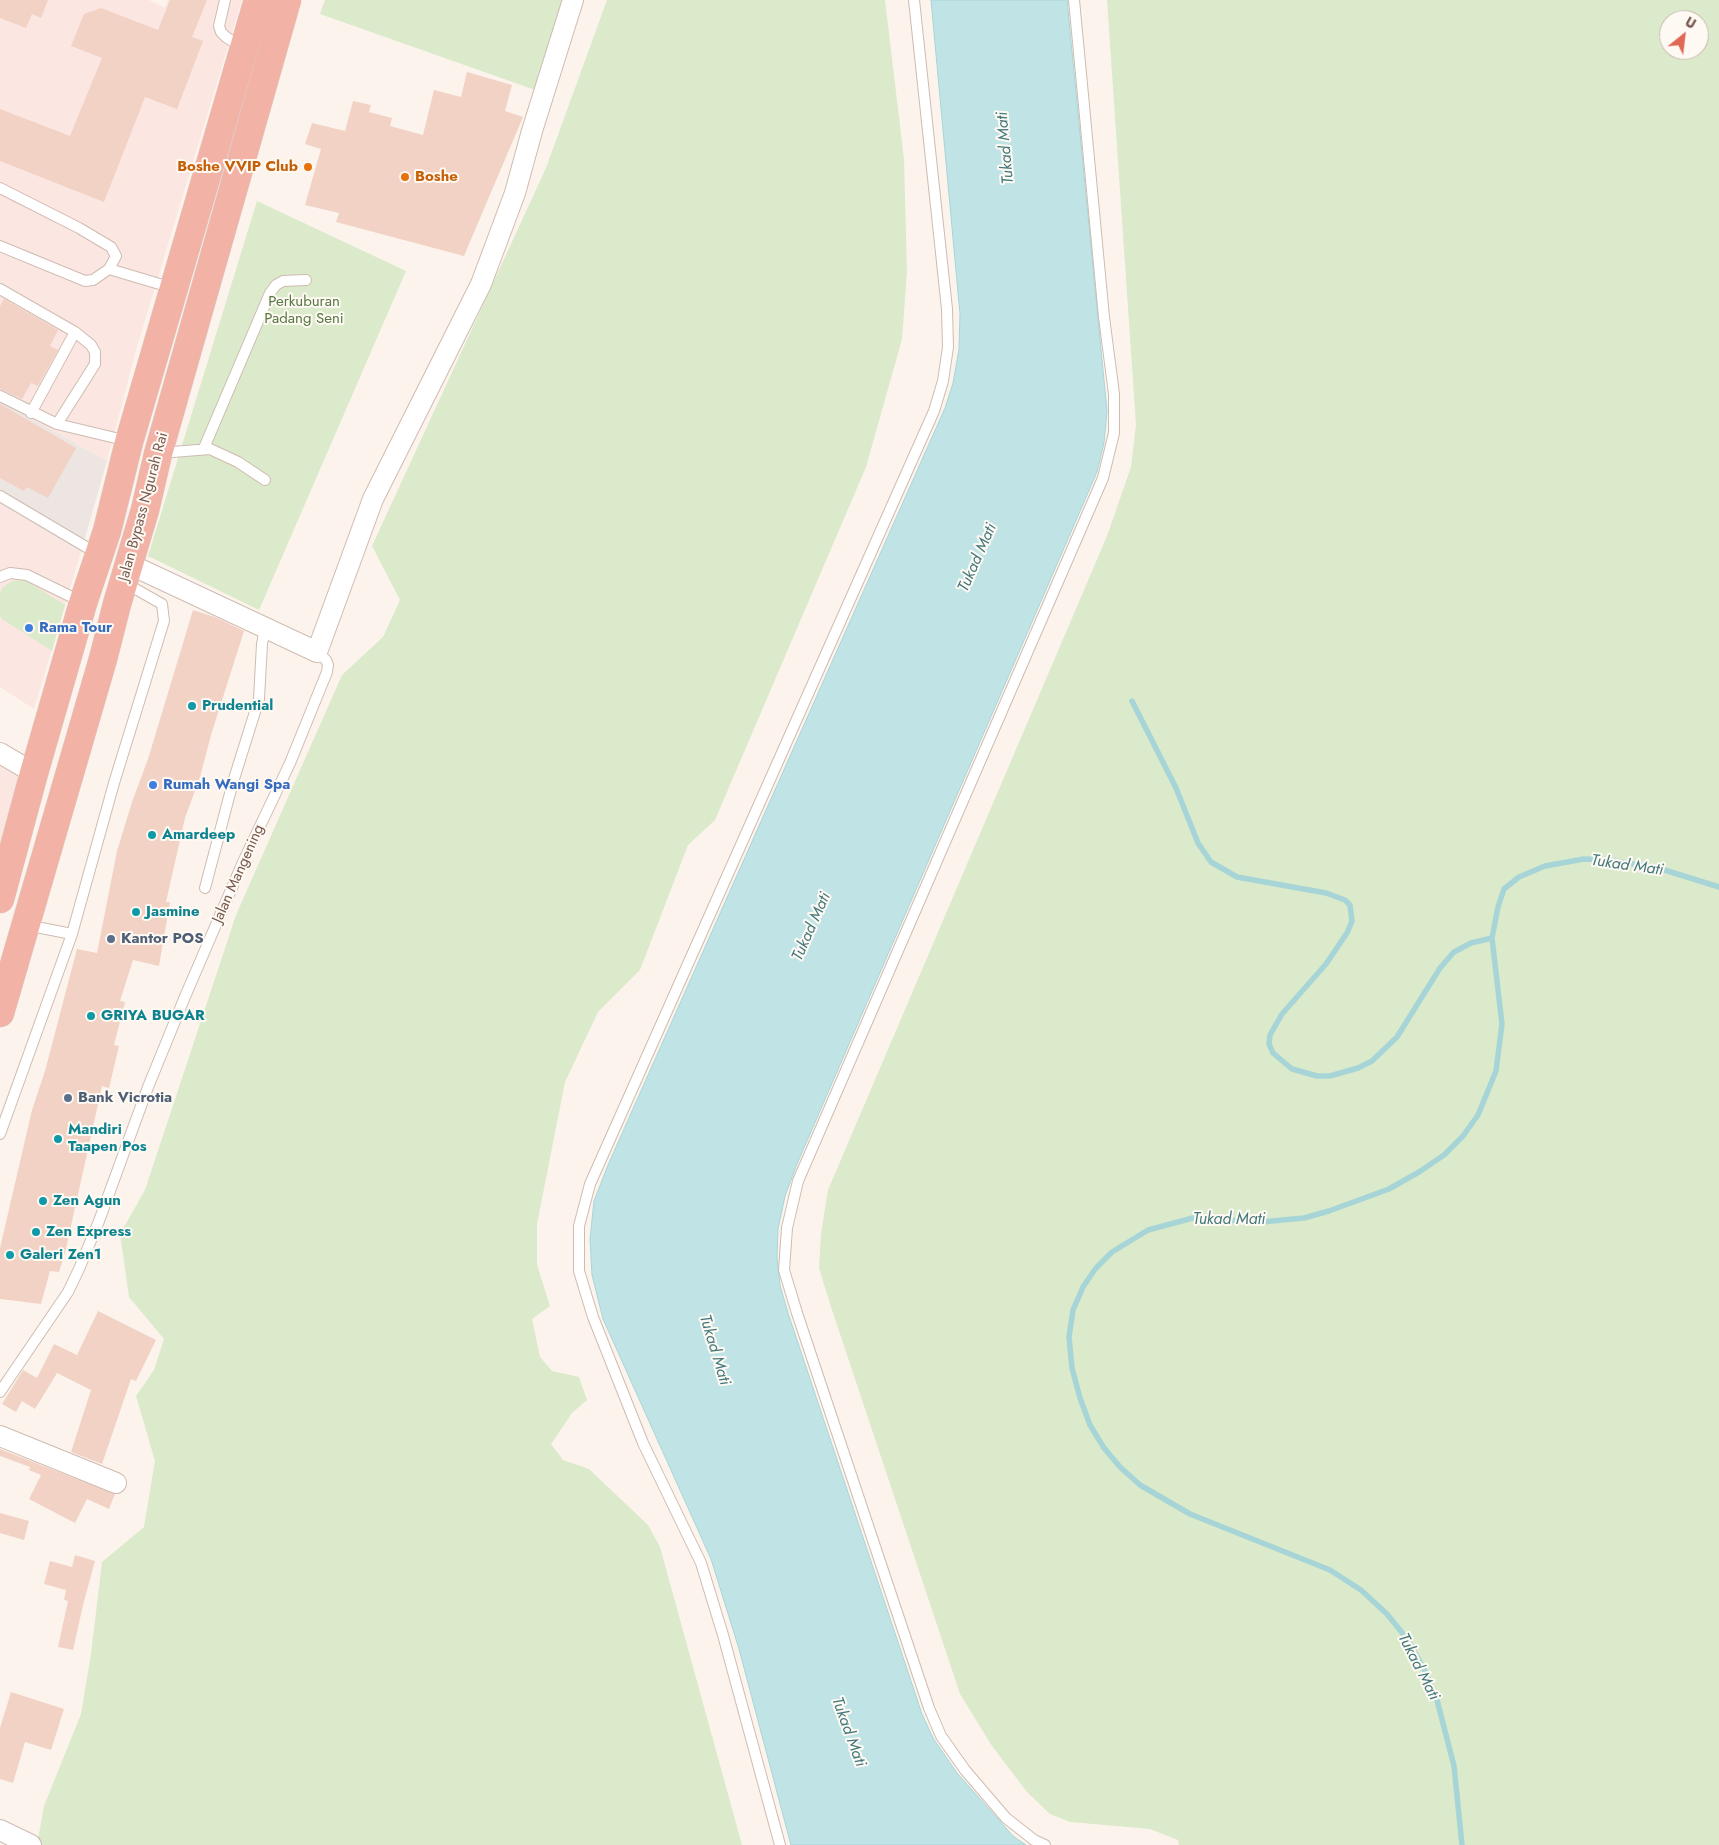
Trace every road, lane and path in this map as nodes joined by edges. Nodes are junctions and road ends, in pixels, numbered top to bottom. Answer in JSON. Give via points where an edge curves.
{"nodes":[{"id":1,"x":225,"y":0,"type":"edge"},
{"id":2,"x":258,"y":0,"type":"edge"},
{"id":3,"x":287,"y":0,"type":"edge"},
{"id":4,"x":574,"y":0,"type":"edge"},
{"id":5,"x":914,"y":0,"type":"edge"},
{"id":6,"x":1074,"y":0,"type":"edge"},
{"id":7,"x":244,"y":49,"type":"junction"},
{"id":8,"x":0,"y":188,"type":"edge"},
{"id":9,"x":0,"y":246,"type":"edge"},
{"id":10,"x":110,"y":269,"type":"junction"},
{"id":11,"x":306,"y":280,"type":"dead end"},
{"id":12,"x":0,"y":289,"type":"edge"},
{"id":13,"x":174,"y":289,"type":"junction"},
{"id":14,"x":75,"y":332,"type":"junction"},
{"id":15,"x":0,"y":396,"type":"edge"},
{"id":16,"x":31,"y":413,"type":"junction"},
{"id":17,"x":57,"y":424,"type":"junction"},
{"id":18,"x":129,"y":442,"type":"junction"},
{"id":19,"x":204,"y":448,"type":"junction"},
{"id":20,"x":158,"y":454,"type":"junction"},
{"id":21,"x":265,"y":480,"type":"dead end"},
{"id":22,"x":0,"y":496,"type":"edge"},
{"id":23,"x":99,"y":554,"type":"junction"},
{"id":24,"x":127,"y":573,"type":"junction"},
{"id":25,"x":0,"y":576,"type":"edge"},
{"id":26,"x":83,"y":603,"type":"junction"},
{"id":27,"x":265,"y":628,"type":"junction"},
{"id":28,"x":70,"y":649,"type":"junction"},
{"id":29,"x":317,"y":652,"type":"junction"},
{"id":30,"x":103,"y":659,"type":"junction"},
{"id":31,"x":0,"y":753,"type":"edge"},
{"id":32,"x":34,"y":774,"type":"junction"},
{"id":33,"x":205,"y":888,"type":"dead end"},
{"id":34,"x":0,"y":899,"type":"edge"},
{"id":35,"x":26,"y":925,"type":"junction"},
{"id":36,"x":72,"y":934,"type":"junction"},
{"id":37,"x":0,"y":1012,"type":"edge"},
{"id":38,"x":0,"y":1098,"type":"edge"},
{"id":39,"x":11,"y":1101,"type":"junction"},
{"id":40,"x":0,"y":1134,"type":"edge"},
{"id":41,"x":0,"y":1392,"type":"edge"},
{"id":42,"x":0,"y":1436,"type":"edge"},
{"id":43,"x":116,"y":1483,"type":"dead end"},
{"id":44,"x":0,"y":1830,"type":"edge"},
{"id":45,"x":31,"y":1845,"type":"edge"},
{"id":46,"x":780,"y":1845,"type":"edge"},
{"id":47,"x":1046,"y":1845,"type":"edge"}],
"edges":[{"from":1,"to":7,"type":"lane","via":[[219,26],[221,32]]},
{"from":2,"to":7,"type":"highway","name":"Jalan Bypass Ngurah Rai"},
{"from":3,"to":20,"type":"highway","name":"Jalan Bypass Ngurah Rai"},
{"from":4,"to":29,"type":"street","via":[[515,193],[481,284],[373,498]]},
{"from":5,"to":46,"type":"lane","via":[[948,309],[948,347],[943,381],[934,411],[590,1184],[579,1226],[579,1271],[593,1317],[642,1443],[701,1563]]},
{"from":6,"to":47,"type":"lane","via":[[1114,394],[1114,433],[1103,478],[798,1181],[787,1228],[784,1270],[941,1736],[1006,1818],[1034,1840]]},
{"from":7,"to":13,"type":"highway","name":"Jalan Bypass Ngurah Rai"},
{"from":8,"to":10,"type":"lane","via":[[111,247],[116,256]]},
{"from":9,"to":10,"type":"lane","via":[[85,281],[93,280]]},
{"from":10,"to":13,"type":"lane"},
{"from":11,"to":19,"type":"lane","via":[[283,281],[270,294]]},
{"from":12,"to":14,"type":"lane"},
{"from":13,"to":18,"type":"highway","name":"Jalan Bypass Ngurah Rai"},
{"from":14,"to":16,"type":"lane"},
{"from":14,"to":17,"type":"lane","via":[[91,345],[95,352],[94,364]]},
{"from":15,"to":16,"type":"lane"},
{"from":16,"to":17,"type":"lane"},
{"from":17,"to":18,"type":"lane"},
{"from":18,"to":23,"type":"highway","name":"Jalan Bypass Ngurah Rai"},
{"from":19,"to":20,"type":"lane"},
{"from":19,"to":21,"type":"lane","via":[[238,462]]},
{"from":20,"to":24,"type":"highway","name":"Jalan Bypass Ngurah Rai"},
{"from":22,"to":23,"type":"lane"},
{"from":23,"to":26,"type":"highway","name":"Jalan Bypass Ngurah Rai"},
{"from":24,"to":27,"type":"street"},
{"from":24,"to":30,"type":"highway","name":"Jalan Bypass Ngurah Rai"},
{"from":24,"to":36,"type":"lane","via":[[162,604],[164,621]]},
{"from":25,"to":26,"type":"lane","via":[[10,573],[27,575]]},
{"from":26,"to":28,"type":"highway","name":"Jalan Bypass Ngurah Rai"},
{"from":27,"to":29,"type":"street"},
{"from":27,"to":33,"type":"lane","via":[[259,699]]},
{"from":28,"to":30,"type":"highway"},
{"from":28,"to":32,"type":"highway","name":"Jalan Bypass Ngurah Rai"},
{"from":29,"to":41,"type":"lane","name":"Jalan Mangening","via":[[326,660],[327,672],[290,764],[184,999],[79,1269],[68,1292]]},
{"from":30,"to":35,"type":"highway","name":"Jalan Bypass Ngurah Rai"},
{"from":31,"to":32,"type":"street"},
{"from":32,"to":34,"type":"highway","name":"Jalan Bypass Ngurah Rai"},
{"from":35,"to":36,"type":"lane"},
{"from":35,"to":37,"type":"highway","name":"Jalan Bypass Ngurah Rai"},
{"from":36,"to":39,"type":"lane"},
{"from":38,"to":39,"type":"lane"},
{"from":39,"to":40,"type":"lane"},
{"from":42,"to":43,"type":"street"},
{"from":44,"to":45,"type":"street"}]}
